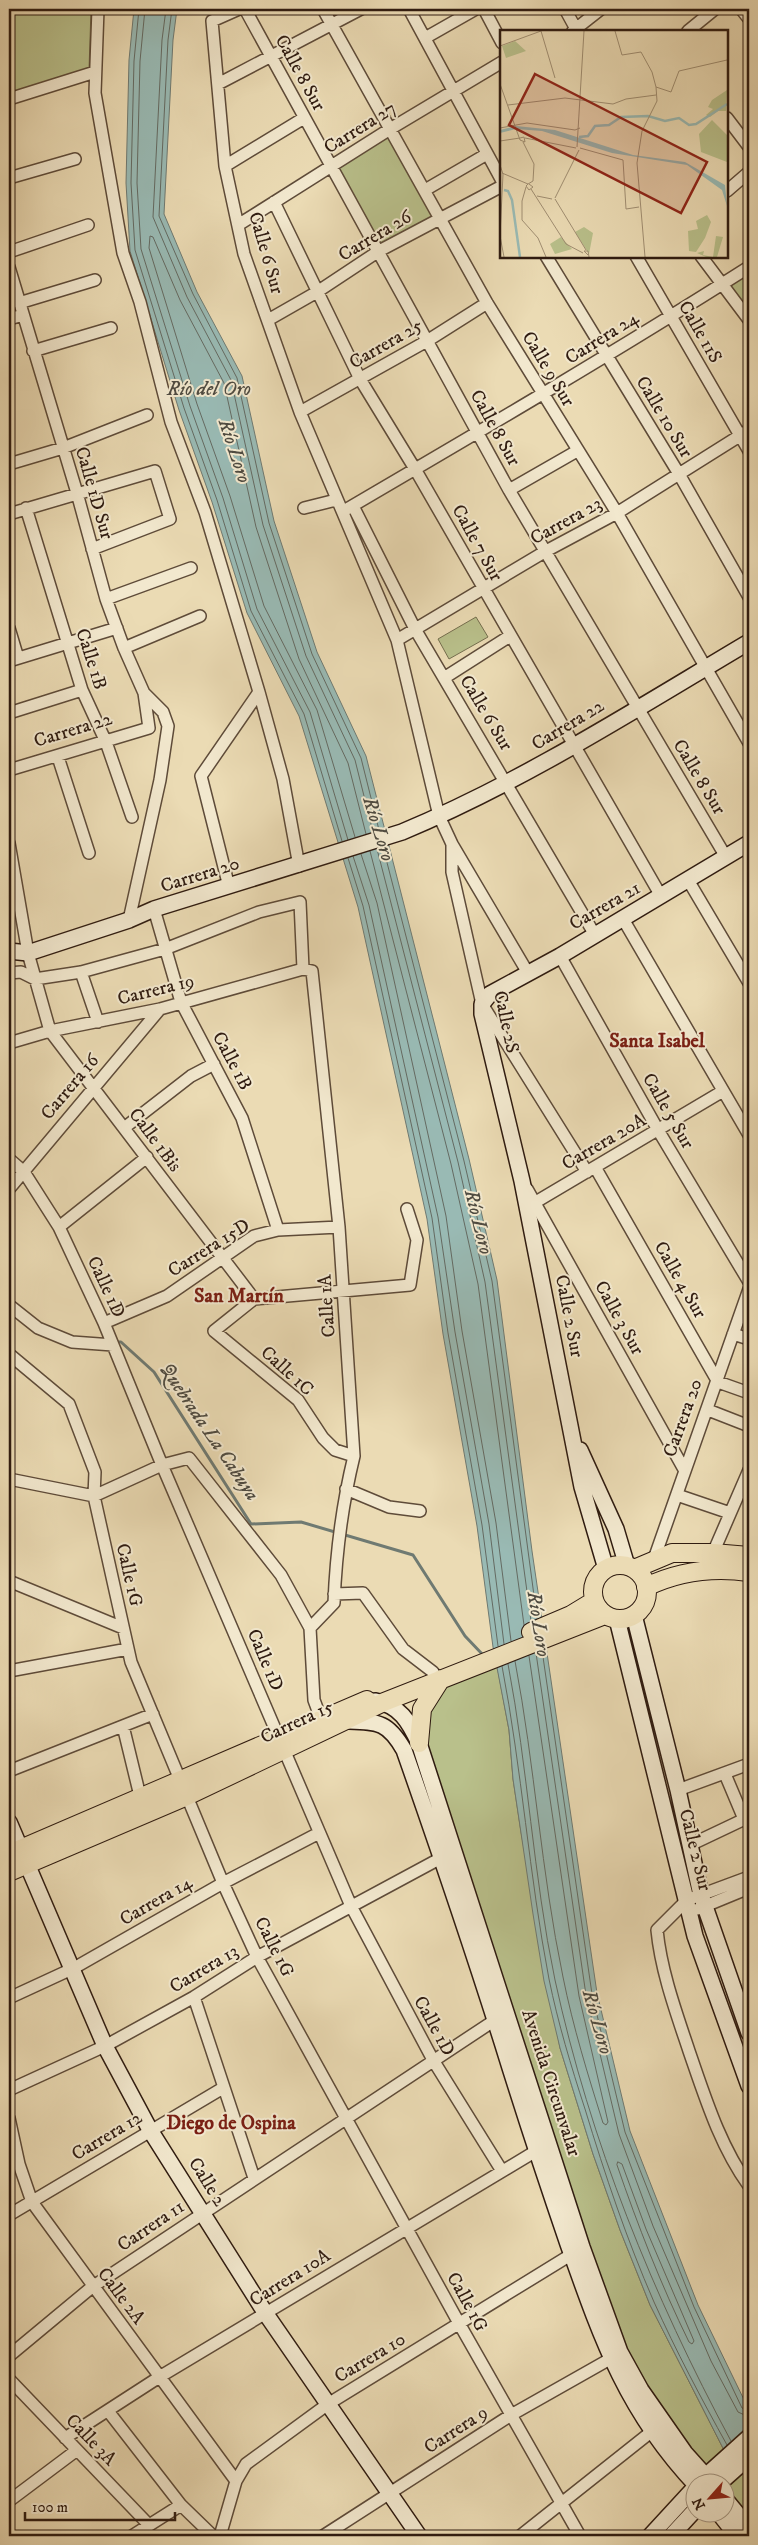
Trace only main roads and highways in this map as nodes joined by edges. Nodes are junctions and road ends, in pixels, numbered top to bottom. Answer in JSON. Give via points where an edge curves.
{"nodes":[{"id":1,"x":749,"y":1556,"type":"edge"},
{"id":2,"x":631,"y":1568,"type":"junction"},
{"id":3,"x":749,"y":1572,"type":"edge"},
{"id":4,"x":646,"y":1587,"type":"junction"},
{"id":5,"x":605,"y":1612,"type":"junction"},
{"id":6,"x":442,"y":1673,"type":"junction"},
{"id":7,"x":419,"y":1743,"type":"road end"},
{"id":8,"x":281,"y":1744,"type":"junction"},
{"id":9,"x":19,"y":1855,"type":"edge"},
{"id":10,"x":9,"y":1872,"type":"edge"}],
"edges":[{"from":1,"to":2,"type":"main road","via":[[672,1553]]},
{"from":2,"to":4,"type":"main road","via":[[641,1575]]},
{"from":2,"to":5,"type":"main road","via":[[612,1566],[594,1583]]},
{"from":3,"to":4,"type":"main road","via":[[727,1569],[686,1572]]},
{"from":4,"to":5,"type":"main road","via":[[645,1601],[634,1615]]},
{"from":5,"to":6,"type":"main road","name":"Carrera 15"},
{"from":6,"to":7,"type":"main road","via":[[422,1709]]},
{"from":6,"to":8,"type":"main road","name":"Carrera 15","via":[[348,1721]]},
{"from":6,"to":8,"type":"main road","name":"Carrera 15","via":[[320,1719]]},
{"from":8,"to":9,"type":"main road","name":"Carrera 15","via":[[180,1779]]},
{"from":8,"to":9,"type":"main road","name":"Carrera 15","via":[[187,1796]]},
{"from":9,"to":10,"type":"main road","name":"Carrera 15"}]}
